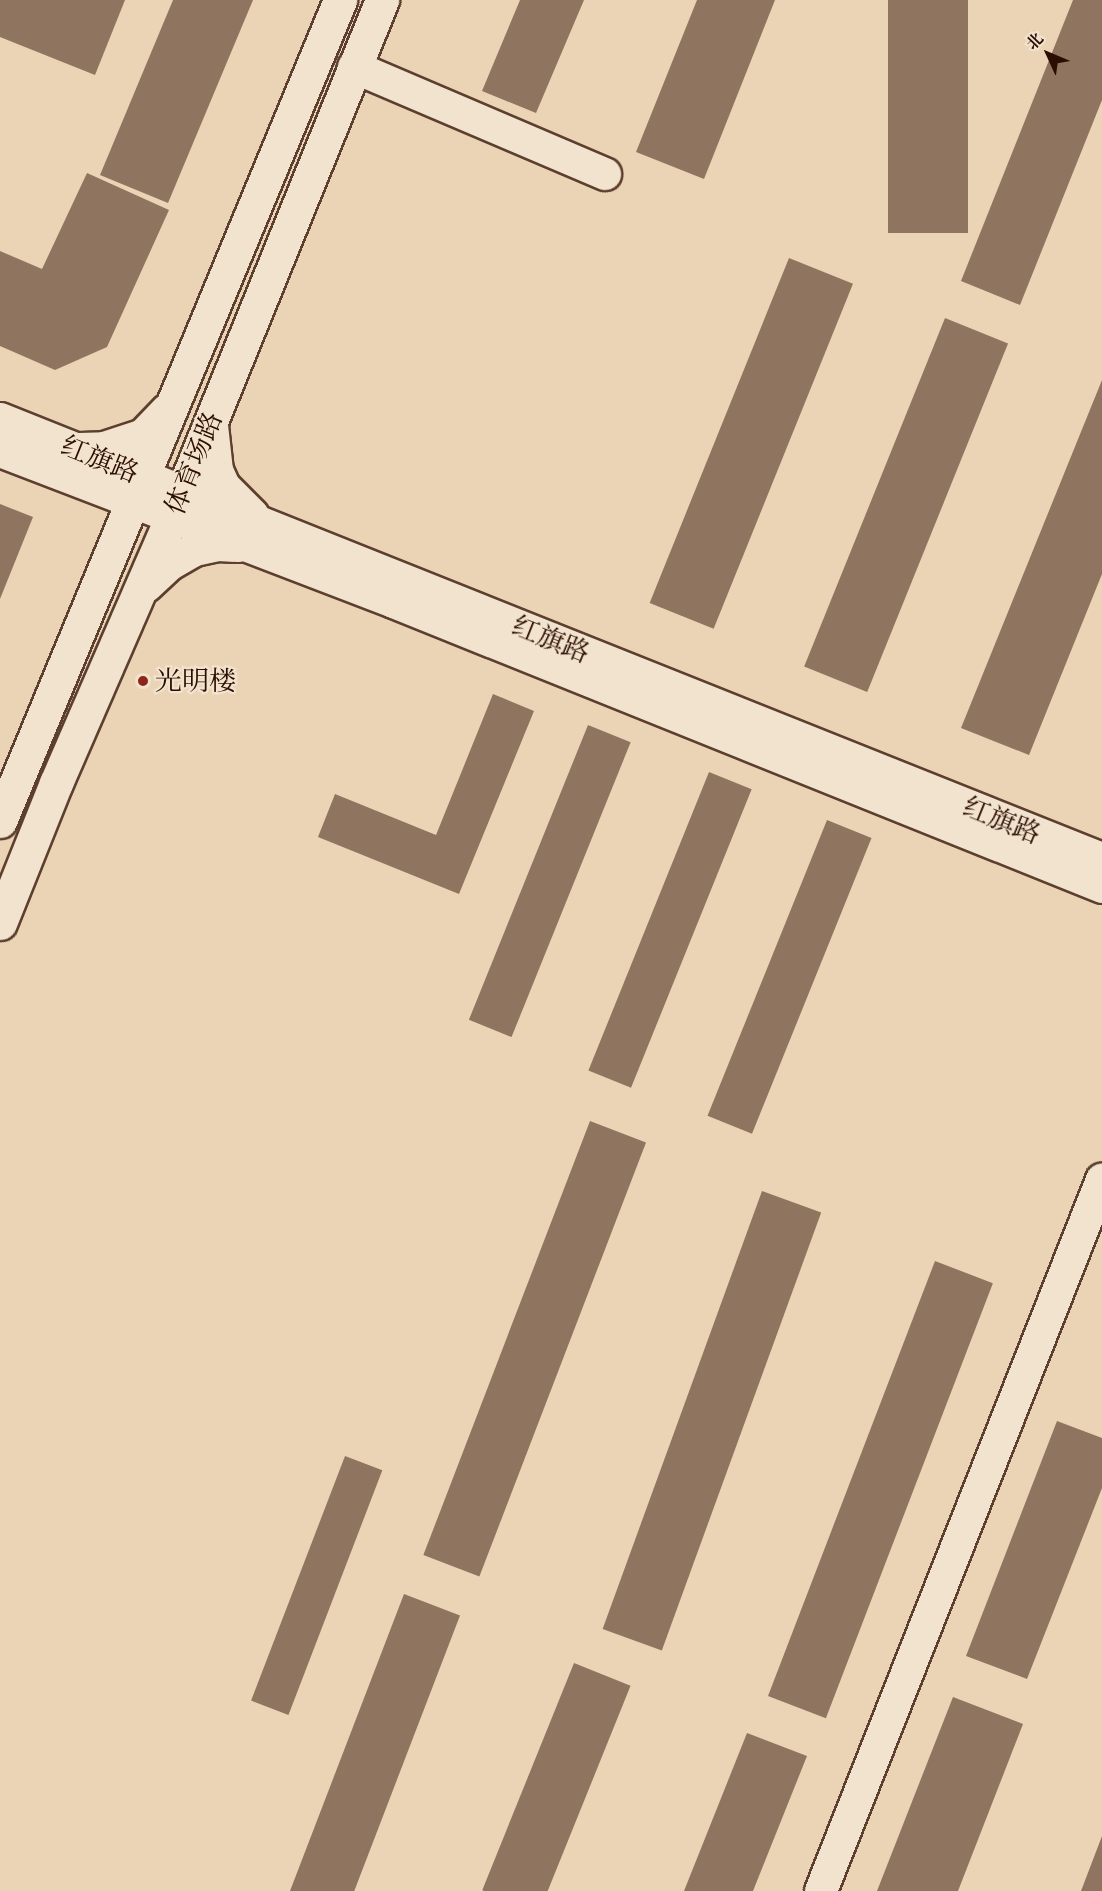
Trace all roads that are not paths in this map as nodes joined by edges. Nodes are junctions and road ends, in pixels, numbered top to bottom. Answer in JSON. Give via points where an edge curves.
{"nodes":[{"id":1,"x":340,"y":0,"type":"edge"},
{"id":2,"x":382,"y":0,"type":"edge"},
{"id":3,"x":354,"y":67,"type":"junction"},
{"id":4,"x":605,"y":174,"type":"dead end"},
{"id":5,"x":175,"y":399,"type":"junction"},
{"id":6,"x":212,"y":417,"type":"junction"},
{"id":7,"x":0,"y":419,"type":"edge"},
{"id":8,"x":0,"y":450,"type":"edge"},
{"id":9,"x":70,"y":462,"type":"junction"},
{"id":10,"x":161,"y":491,"type":"junction"},
{"id":11,"x":263,"y":538,"type":"junction"},
{"id":12,"x":136,"y":599,"type":"junction"},
{"id":13,"x":0,"y":821,"type":"edge"},
{"id":14,"x":1102,"y":859,"type":"edge"},
{"id":15,"x":1102,"y":886,"type":"edge"},
{"id":16,"x":0,"y":923,"type":"edge"},
{"id":17,"x":1102,"y":1180,"type":"edge"},
{"id":18,"x":821,"y":1891,"type":"edge"}],
"edges":[{"from":1,"to":5,"type":"main road","name":"体育场路"},
{"from":2,"to":3,"type":"main road","name":"体育场路"},
{"from":3,"to":4,"type":"street"},
{"from":3,"to":6,"type":"main road","name":"体育场路"},
{"from":5,"to":9,"type":"main road","via":[[142,435]]},
{"from":5,"to":10,"type":"main road","name":"体育场路"},
{"from":6,"to":10,"type":"main road","name":"体育场路"},
{"from":6,"to":11,"type":"main road","via":[[212,455],[223,486],[250,513]]},
{"from":7,"to":9,"type":"main road","name":"红旗路"},
{"from":8,"to":9,"type":"main road","name":"红旗路"},
{"from":9,"to":10,"type":"main road","name":"红旗路"},
{"from":10,"to":11,"type":"main road","name":"红旗路"},
{"from":10,"to":12,"type":"main road","name":"体育场路"},
{"from":10,"to":13,"type":"main road","name":"体育场路"},
{"from":11,"to":12,"type":"main road","via":[[194,549],[156,574]]},
{"from":11,"to":14,"type":"main road","name":"红旗路"},
{"from":11,"to":15,"type":"main road","name":"红旗路"},
{"from":12,"to":16,"type":"main road","name":"体育场路"},
{"from":17,"to":18,"type":"street"}]}
